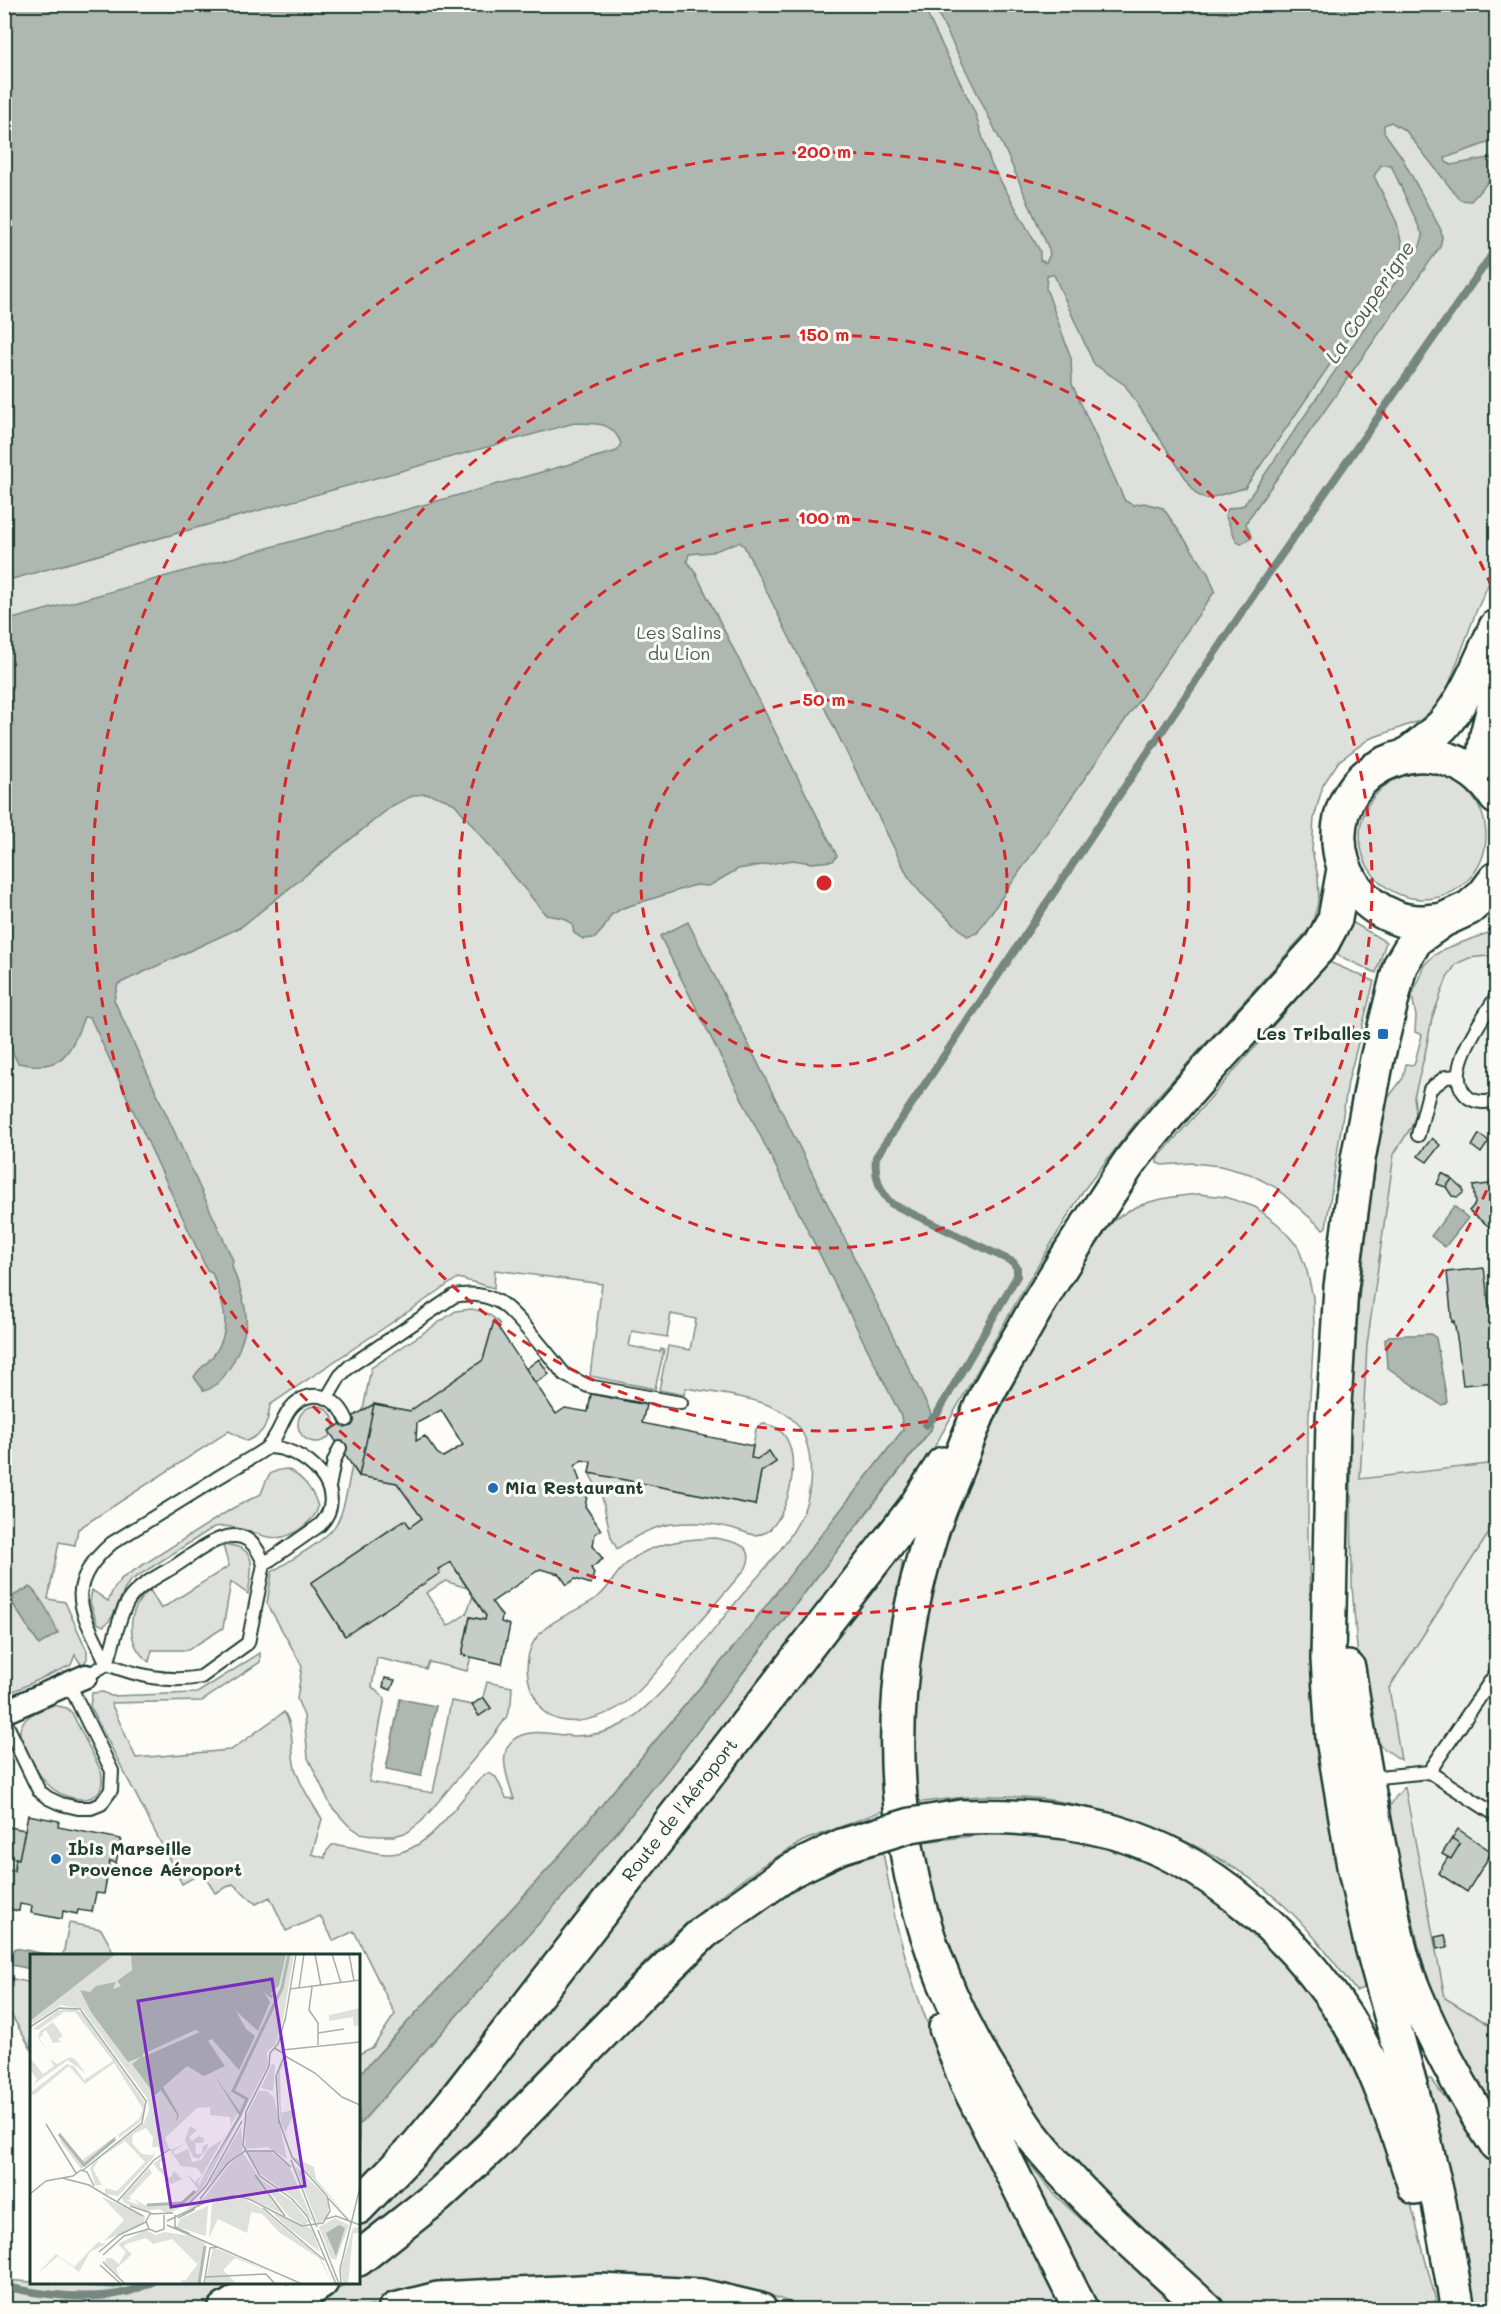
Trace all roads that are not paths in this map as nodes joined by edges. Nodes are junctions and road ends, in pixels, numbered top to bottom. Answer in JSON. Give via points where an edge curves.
{"nodes":[{"id":1,"x":1497,"y":627,"type":"edge"},
{"id":2,"x":1497,"y":699,"type":"edge"},
{"id":3,"x":1407,"y":755,"type":"junction"},
{"id":4,"x":1491,"y":787,"type":"edge"},
{"id":5,"x":1344,"y":869,"type":"junction"},
{"id":6,"x":1497,"y":879,"type":"edge"},
{"id":7,"x":1443,"y":920,"type":"junction"},
{"id":8,"x":1497,"y":997,"type":"edge"},
{"id":9,"x":1459,"y":1076,"type":"junction"},
{"id":10,"x":1497,"y":1100,"type":"edge"},
{"id":11,"x":1418,"y":1135,"type":"dead end"},
{"id":12,"x":327,"y":1398,"type":"junction"},
{"id":13,"x":985,"y":1399,"type":"junction"},
{"id":14,"x":681,"y":1403,"type":"dead end"},
{"id":15,"x":347,"y":1420,"type":"dead end"},
{"id":16,"x":267,"y":1447,"type":"junction"},
{"id":17,"x":340,"y":1448,"type":"dead end"},
{"id":18,"x":329,"y":1489,"type":"junction"},
{"id":19,"x":1332,"y":1557,"type":"junction"},
{"id":20,"x":264,"y":1564,"type":"junction"},
{"id":21,"x":107,"y":1664,"type":"junction"},
{"id":22,"x":1497,"y":1673,"type":"edge"},
{"id":23,"x":78,"y":1680,"type":"junction"},
{"id":24,"x":4,"y":1712,"type":"edge"},
{"id":25,"x":4,"y":1719,"type":"edge"},
{"id":26,"x":1429,"y":1772,"type":"junction"},
{"id":27,"x":1365,"y":1779,"type":"junction"},
{"id":28,"x":1497,"y":1815,"type":"edge"},
{"id":29,"x":916,"y":1900,"type":"junction"},
{"id":30,"x":1497,"y":2144,"type":"edge"},
{"id":31,"x":360,"y":2205,"type":"edge"},
{"id":32,"x":360,"y":2257,"type":"edge"},
{"id":33,"x":268,"y":2284,"type":"edge"},
{"id":34,"x":319,"y":2284,"type":"edge"},
{"id":35,"x":528,"y":2294,"type":"junction"},
{"id":36,"x":225,"y":2310,"type":"edge"},
{"id":37,"x":278,"y":2310,"type":"edge"},
{"id":38,"x":395,"y":2310,"type":"edge"},
{"id":39,"x":465,"y":2310,"type":"edge"},
{"id":40,"x":760,"y":2310,"type":"edge"},
{"id":41,"x":1080,"y":2310,"type":"edge"},
{"id":42,"x":1206,"y":2310,"type":"edge"},
{"id":43,"x":1452,"y":2310,"type":"edge"},
{"id":44,"x":1458,"y":2310,"type":"edge"}],
"edges":[{"from":1,"to":3,"type":"main road","via":[[1451,714]]},
{"from":2,"to":4,"type":"main road","via":[[1487,735]]},
{"from":3,"to":4,"type":"main road","via":[[1434,755],[1460,763]]},
{"from":3,"to":5,"type":"main road","via":[[1383,763],[1364,777],[1348,797],[1340,820],[1338,845]]},
{"from":5,"to":7,"type":"main road","via":[[1356,890],[1374,907],[1395,918]]},
{"from":5,"to":13,"type":"main road","via":[[1335,919],[1321,945],[1133,1157],[1057,1271]]},
{"from":6,"to":7,"type":"main road","via":[[1469,908]]},
{"from":7,"to":19,"type":"main road","via":[[1416,939],[1400,966],[1358,1159],[1339,1311]]},
{"from":8,"to":9,"type":"lane","via":[[1464,1051]]},
{"from":9,"to":10,"type":"lane","via":[[1464,1093],[1472,1100]]},
{"from":9,"to":11,"type":"lane","via":[[1446,1077],[1430,1089]]},
{"from":12,"to":14,"type":"lane","via":[[350,1366],[454,1296],[464,1294],[486,1297],[508,1309],[565,1375],[576,1382]]},
{"from":12,"to":15,"type":"lane","via":[[336,1403]]},
{"from":12,"to":16,"type":"lane","via":[[317,1395],[297,1401]]},
{"from":13,"to":29,"type":"main road","via":[[932,1529],[908,1622],[897,1720],[897,1765],[900,1808]]},
{"from":13,"to":31,"type":"main road","name":"Route de l'Aéroport","via":[[914,1509],[455,2100]]},
{"from":16,"to":18,"type":"lane","via":[[301,1456],[325,1478]]},
{"from":16,"to":21,"type":"lane","via":[[96,1556],[87,1571],[79,1602]]},
{"from":17,"to":18,"type":"lane"},
{"from":18,"to":20,"type":"lane","via":[[330,1506],[325,1520]]},
{"from":19,"to":27,"type":"main road"},
{"from":19,"to":44,"type":"main road","via":[[1329,1624],[1333,1739],[1350,1843],[1370,1940],[1418,2114]]},
{"from":20,"to":21,"type":"lane","via":[[248,1643],[201,1677],[153,1678]]},
{"from":20,"to":21,"type":"lane","via":[[255,1544],[246,1538],[227,1536],[139,1588],[126,1604]]},
{"from":21,"to":23,"type":"lane"},
{"from":22,"to":26,"type":"lane"},
{"from":23,"to":24,"type":"street"},
{"from":23,"to":25,"type":"lane","via":[[112,1771],[111,1790],[101,1804],[78,1808],[39,1791]]},
{"from":26,"to":27,"type":"lane"},
{"from":26,"to":28,"type":"lane"},
{"from":27,"to":30,"type":"main road","via":[[1407,1975],[1476,2114]]},
{"from":29,"to":41,"type":"main road","via":[[949,2038],[967,2083]]},
{"from":29,"to":42,"type":"main road","via":[[942,1979],[963,2025],[1025,2126],[1118,2230]]},
{"from":32,"to":43,"type":"main road","bridge":true,"via":[[492,2147],[704,1932],[790,1871],[842,1846],[911,1825],[960,1817],[1020,1816],[1115,1833],[1159,1850],[1210,1878],[1261,1915],[1307,1965],[1347,2019],[1378,2080],[1400,2138]]},
{"from":33,"to":36,"type":"main road"},
{"from":34,"to":37,"type":"main road"},
{"from":35,"to":38,"type":"main road","via":[[438,2300]]},
{"from":35,"to":39,"type":"main road"},
{"from":35,"to":40,"type":"main road","via":[[648,2292],[701,2296]]}]}
